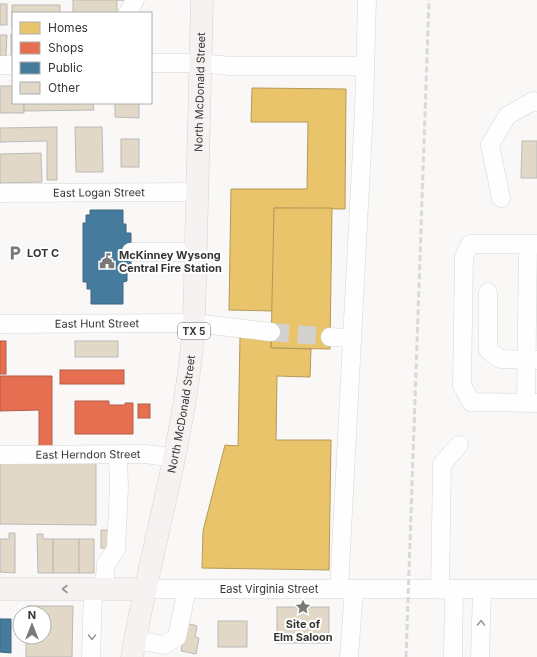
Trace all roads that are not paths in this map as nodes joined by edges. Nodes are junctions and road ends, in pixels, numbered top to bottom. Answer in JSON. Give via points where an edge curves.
{"nodes":[{"id":1,"x":135,"y":0,"type":"edge"},
{"id":2,"x":202,"y":0,"type":"edge"},
{"id":3,"x":367,"y":0,"type":"edge"},
{"id":4,"x":129,"y":12,"type":"edge"},
{"id":5,"x":152,"y":63,"type":"edge"},
{"id":6,"x":201,"y":63,"type":"junction"},
{"id":7,"x":0,"y":65,"type":"edge"},
{"id":8,"x":12,"y":65,"type":"edge"},
{"id":9,"x":365,"y":66,"type":"junction"},
{"id":10,"x":537,"y":102,"type":"edge"},
{"id":11,"x":197,"y":192,"type":"junction"},
{"id":12,"x":0,"y":193,"type":"edge"},
{"id":13,"x":501,"y":198,"type":"dead end"},
{"id":14,"x":532,"y":244,"type":"edge"},
{"id":15,"x":131,"y":252,"type":"dead end"},
{"id":16,"x":196,"y":252,"type":"junction"},
{"id":17,"x":488,"y":292,"type":"dead end"},
{"id":18,"x":194,"y":323,"type":"junction"},
{"id":19,"x":0,"y":324,"type":"edge"},
{"id":20,"x":271,"y":332,"type":"tunnel mouth"},
{"id":21,"x":330,"y":337,"type":"tunnel mouth"},
{"id":22,"x":351,"y":338,"type":"junction"},
{"id":23,"x":532,"y":360,"type":"edge"},
{"id":24,"x":531,"y":402,"type":"edge"},
{"id":25,"x":459,"y":446,"type":"dead end"},
{"id":26,"x":0,"y":455,"type":"edge"},
{"id":27,"x":118,"y":455,"type":"junction"},
{"id":28,"x":176,"y":458,"type":"junction"},
{"id":29,"x":0,"y":589,"type":"edge"},
{"id":30,"x":99,"y":589,"type":"junction"},
{"id":31,"x":187,"y":589,"type":"junction"},
{"id":32,"x":146,"y":590,"type":"junction"},
{"id":33,"x":347,"y":590,"type":"junction"},
{"id":34,"x":447,"y":590,"type":"junction"},
{"id":35,"x":482,"y":590,"type":"junction"},
{"id":36,"x":537,"y":590,"type":"edge"},
{"id":37,"x":134,"y":649,"type":"edge"},
{"id":38,"x":92,"y":657,"type":"edge"},
{"id":39,"x":349,"y":657,"type":"edge"},
{"id":40,"x":453,"y":657,"type":"edge"},
{"id":41,"x":480,"y":657,"type":"edge"}],
"edges":[{"from":1,"to":4,"type":"street"},
{"from":2,"to":6,"type":"main road","name":"North McDonald Street","number":"TX 5"},
{"from":3,"to":9,"type":"street"},
{"from":5,"to":6,"type":"street"},
{"from":6,"to":9,"type":"street","via":[[230,66]]},
{"from":6,"to":11,"type":"main road","name":"North McDonald Street","number":"TX 5"},
{"from":7,"to":8,"type":"street"},
{"from":9,"to":22,"type":"street"},
{"from":10,"to":13,"type":"street","via":[[533,101],[507,116],[490,145]]},
{"from":11,"to":12,"type":"street","name":"East Logan Street"},
{"from":11,"to":16,"type":"main road","name":"North McDonald Street","number":"TX 5"},
{"from":14,"to":23,"type":"street"},
{"from":14,"to":24,"type":"street","via":[[470,244],[464,257],[462,385],[471,402]]},
{"from":15,"to":16,"type":"street"},
{"from":16,"to":18,"type":"main road","name":"North McDonald Street","number":"TX 5"},
{"from":17,"to":23,"type":"street","via":[[488,350],[500,359]]},
{"from":18,"to":19,"type":"street","name":"East Hunt Street"},
{"from":18,"to":20,"type":"street","name":"East Hunt Street"},
{"from":18,"to":28,"type":"main road","name":"North McDonald Street","number":"TX 5","via":[[189,386]]},
{"from":21,"to":22,"type":"street"},
{"from":22,"to":33,"type":"street"},
{"from":23,"to":24,"type":"street"},
{"from":25,"to":34,"type":"street","via":[[442,464]]},
{"from":26,"to":27,"type":"street","name":"East Herndon Street"},
{"from":27,"to":28,"type":"street","name":"East Herndon Street"},
{"from":27,"to":30,"type":"street","via":[[116,549],[106,564]]},
{"from":28,"to":32,"type":"main road","name":"North McDonald Street","number":"TX 5"},
{"from":30,"to":29,"type":"main road","name":"East Virginia Street","one_way":true},
{"from":30,"to":32,"type":"main road","name":"East Virginia Street"},
{"from":30,"to":38,"type":"street","one_way":true},
{"from":31,"to":32,"type":"street","name":"East Virginia Street"},
{"from":31,"to":33,"type":"street","name":"East Virginia Street"},
{"from":31,"to":37,"type":"street","via":[[177,637],[164,645]]},
{"from":32,"to":37,"type":"main road","name":"North McDonald Street","number":"TX 5"},
{"from":33,"to":34,"type":"street","name":"East Virginia Street"},
{"from":33,"to":39,"type":"street"},
{"from":34,"to":35,"type":"street","name":"East Virginia Street"},
{"from":34,"to":40,"type":"street"},
{"from":35,"to":36,"type":"street","name":"East Virginia Street"},
{"from":41,"to":35,"type":"street","one_way":true}]}
